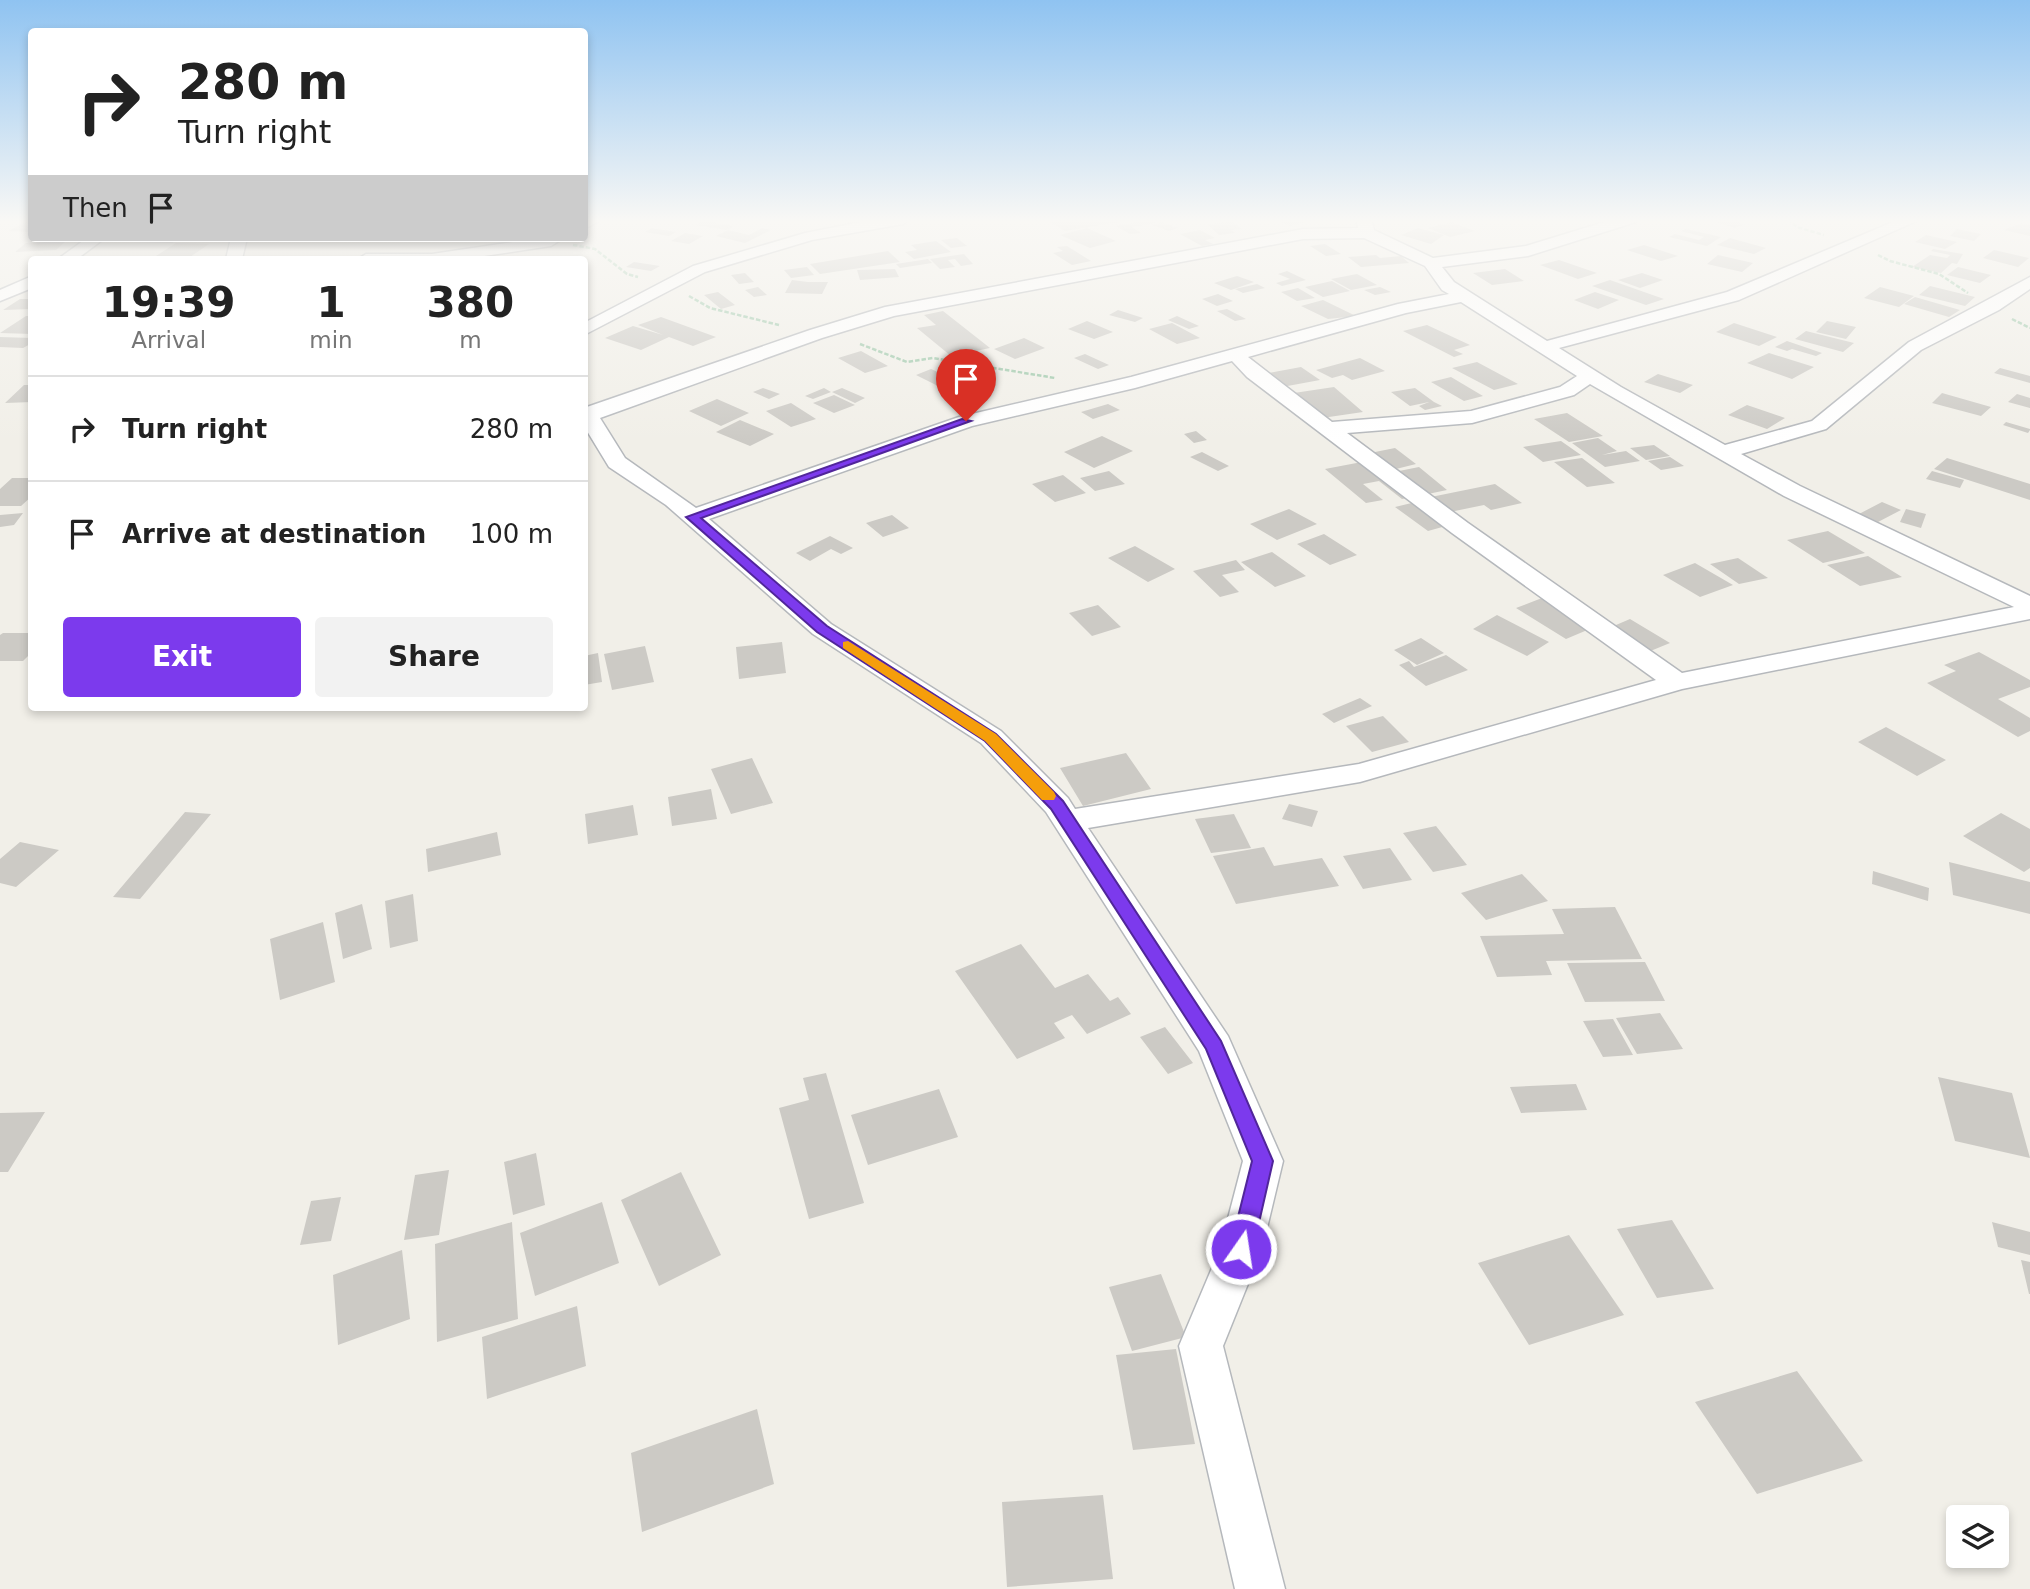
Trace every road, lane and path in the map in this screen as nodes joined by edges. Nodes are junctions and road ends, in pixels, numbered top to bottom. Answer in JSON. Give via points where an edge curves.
{"nodes":[{"id":1,"x":655,"y":293,"type":"edge"},
{"id":2,"x":981,"y":293,"type":"edge"},
{"id":3,"x":1461,"y":293,"type":"edge"},
{"id":4,"x":1740,"y":293,"type":"edge"},
{"id":5,"x":1969,"y":293,"type":"edge"},
{"id":6,"x":2012,"y":293,"type":"edge"},
{"id":7,"x":1465,"y":296,"type":"junction"},
{"id":8,"x":1990,"y":307,"type":"junction"},
{"id":9,"x":588,"y":328,"type":"edge"},
{"id":10,"x":2030,"y":328,"type":"edge"},
{"id":11,"x":816,"y":334,"type":"junction"},
{"id":12,"x":1544,"y":346,"type":"junction"},
{"id":13,"x":1235,"y":354,"type":"junction"},
{"id":14,"x":1590,"y":376,"type":"junction"},
{"id":15,"x":1067,"y":379,"type":"dead end"},
{"id":16,"x":588,"y":413,"type":"edge"},
{"id":17,"x":588,"y":417,"type":"edge"},
{"id":18,"x":1329,"y":428,"type":"junction"},
{"id":19,"x":1723,"y":452,"type":"junction"},
{"id":20,"x":692,"y":517,"type":"junction"},
{"id":21,"x":2030,"y":605,"type":"edge"},
{"id":22,"x":2030,"y":611,"type":"edge"},
{"id":23,"x":1677,"y":682,"type":"junction"},
{"id":24,"x":1068,"y":821,"type":"junction"},
{"id":25,"x":1260,"y":1589,"type":"edge"}],
"edges":[{"from":1,"to":9,"type":"street"},
{"from":2,"to":11,"type":"street","via":[[891,311]]},
{"from":3,"to":7,"type":"street"},
{"from":4,"to":12,"type":"street"},
{"from":5,"to":8,"type":"path"},
{"from":6,"to":8,"type":"street"},
{"from":7,"to":12,"type":"street"},
{"from":7,"to":13,"type":"street"},
{"from":8,"to":10,"type":"path"},
{"from":8,"to":19,"type":"street","via":[[1915,346],[1819,425]]},
{"from":11,"to":15,"type":"path","via":[[872,347],[907,362],[933,358]]},
{"from":11,"to":16,"type":"street"},
{"from":12,"to":14,"type":"street"},
{"from":13,"to":18,"type":"street"},
{"from":13,"to":20,"type":"street","via":[[966,421]]},
{"from":14,"to":18,"type":"street","via":[[1567,391],[1472,417]]},
{"from":14,"to":19,"type":"street"},
{"from":17,"to":20,"type":"street","via":[[617,462]]},
{"from":18,"to":23,"type":"street","via":[[1460,528]]},
{"from":19,"to":21,"type":"street","via":[[1792,491]]},
{"from":20,"to":24,"type":"street","via":[[822,629],[991,737]]},
{"from":22,"to":23,"type":"street"},
{"from":23,"to":24,"type":"street","via":[[1360,773]]},
{"from":24,"to":25,"type":"street","via":[[1214,1046],[1263,1161],[1241,1249],[1201,1346]]}]}
